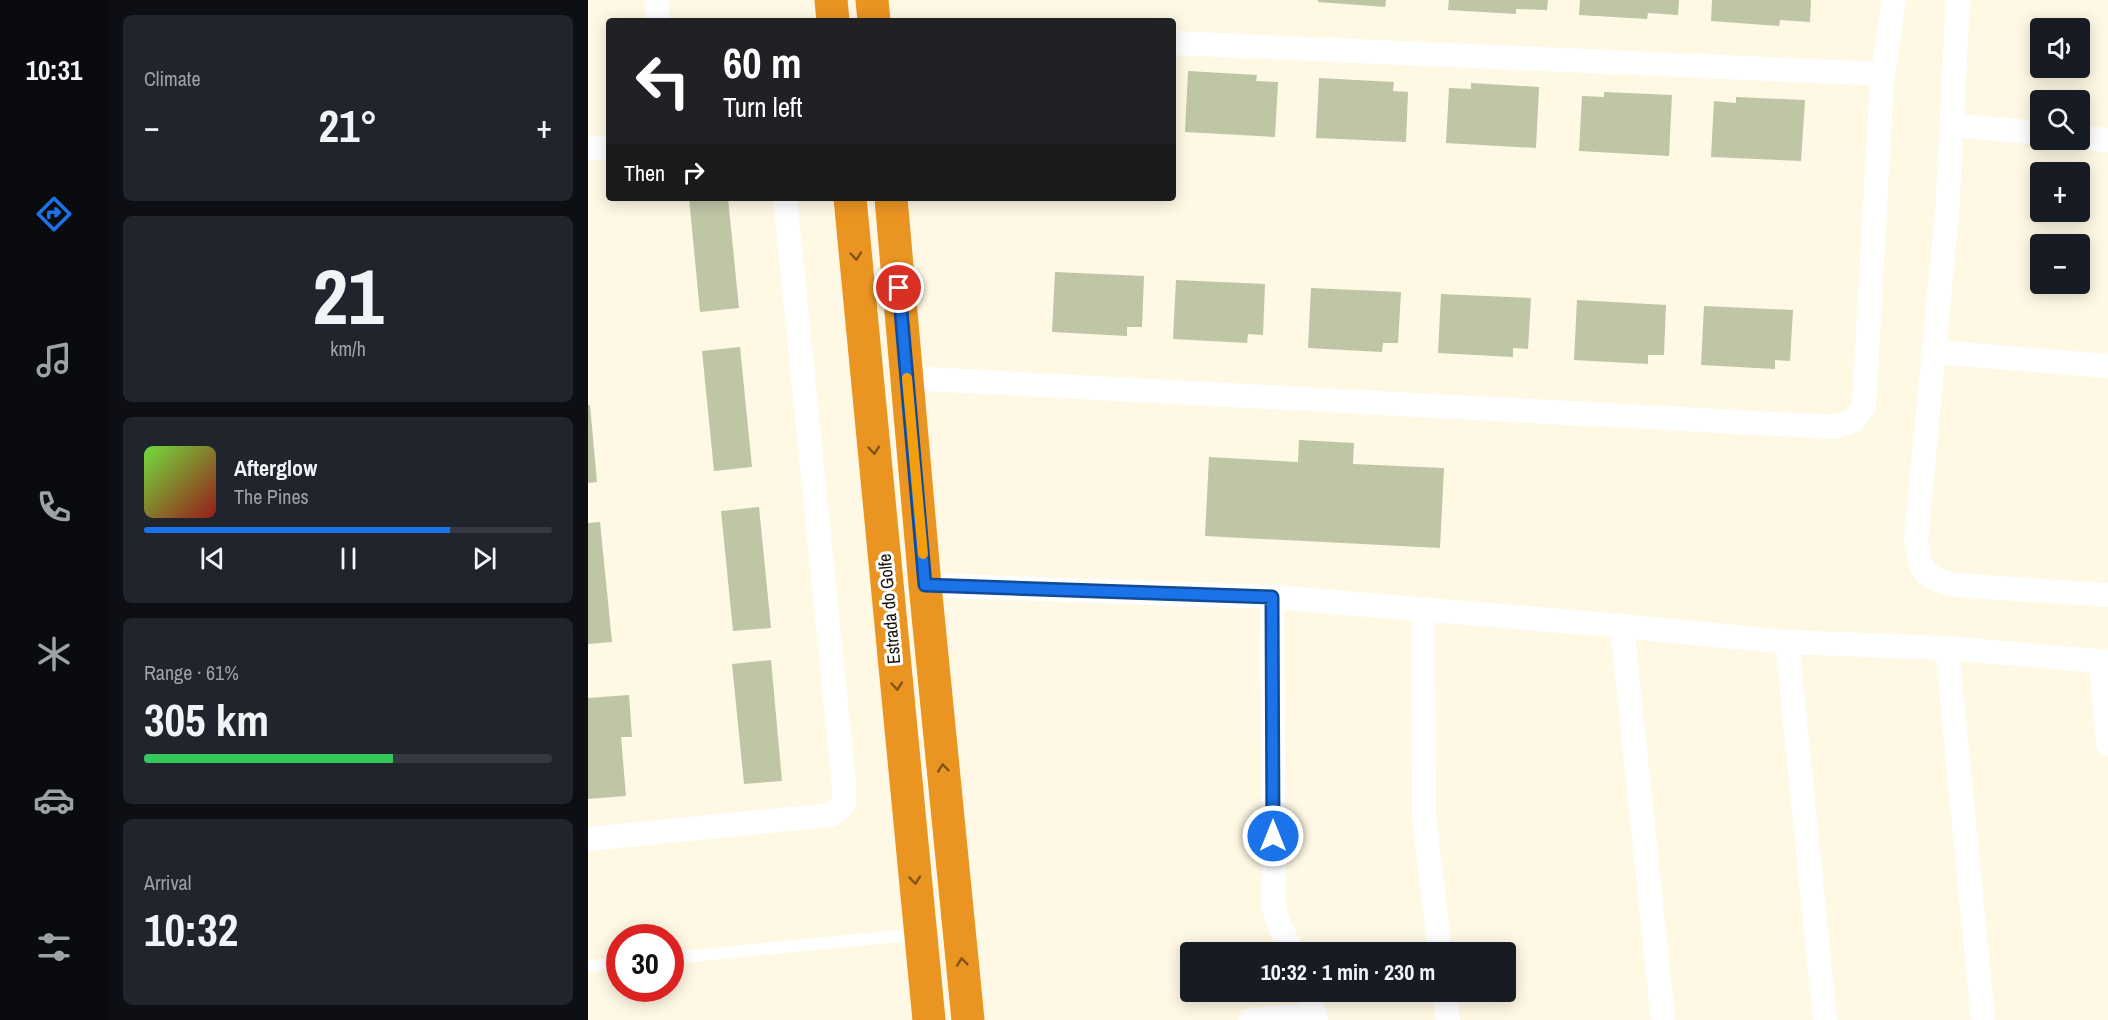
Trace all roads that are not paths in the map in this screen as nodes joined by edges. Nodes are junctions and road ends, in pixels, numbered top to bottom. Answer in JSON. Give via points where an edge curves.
{"nodes":[{"id":1,"x":656,"y":0,"type":"edge"},
{"id":2,"x":831,"y":0,"type":"edge"},
{"id":3,"x":872,"y":0,"type":"edge"},
{"id":4,"x":1894,"y":0,"type":"edge"},
{"id":5,"x":1958,"y":0,"type":"edge"},
{"id":6,"x":658,"y":18,"type":"edge"},
{"id":7,"x":833,"y":18,"type":"edge"},
{"id":8,"x":874,"y":18,"type":"edge"},
{"id":9,"x":1176,"y":42,"type":"edge"},
{"id":10,"x":1884,"y":74,"type":"junction"},
{"id":11,"x":1952,"y":125,"type":"junction"},
{"id":12,"x":2030,"y":132,"type":"edge"},
{"id":13,"x":2090,"y":138,"type":"edge"},
{"id":14,"x":2108,"y":140,"type":"edge"},
{"id":15,"x":606,"y":147,"type":"edge"},
{"id":16,"x":588,"y":149,"type":"edge"},
{"id":17,"x":785,"y":201,"type":"edge"},
{"id":18,"x":850,"y":201,"type":"edge"},
{"id":19,"x":891,"y":201,"type":"edge"},
{"id":20,"x":1934,"y":352,"type":"junction"},
{"id":21,"x":2108,"y":366,"type":"edge"},
{"id":22,"x":907,"y":378,"type":"junction"},
{"id":23,"x":925,"y":585,"type":"junction"},
{"id":24,"x":2108,"y":595,"type":"edge"},
{"id":25,"x":1272,"y":597,"type":"junction"},
{"id":26,"x":1423,"y":609,"type":"junction"},
{"id":27,"x":1622,"y":626,"type":"junction"},
{"id":28,"x":1787,"y":642,"type":"junction"},
{"id":29,"x":1947,"y":648,"type":"junction"},
{"id":30,"x":2104,"y":662,"type":"edge"},
{"id":31,"x":2108,"y":744,"type":"edge"},
{"id":32,"x":588,"y":839,"type":"edge"},
{"id":33,"x":920,"y":933,"type":"junction"},
{"id":34,"x":1286,"y":942,"type":"edge"},
{"id":35,"x":1439,"y":942,"type":"edge"},
{"id":36,"x":684,"y":957,"type":"edge"},
{"id":37,"x":606,"y":964,"type":"edge"},
{"id":38,"x":588,"y":966,"type":"edge"},
{"id":39,"x":1311,"y":1002,"type":"edge"},
{"id":40,"x":1446,"y":1002,"type":"edge"},
{"id":41,"x":1316,"y":1018,"type":"edge"},
{"id":42,"x":929,"y":1020,"type":"edge"},
{"id":43,"x":968,"y":1020,"type":"edge"},
{"id":44,"x":1251,"y":1020,"type":"edge"},
{"id":45,"x":1448,"y":1020,"type":"edge"},
{"id":46,"x":1663,"y":1020,"type":"edge"},
{"id":47,"x":1825,"y":1020,"type":"edge"},
{"id":48,"x":1983,"y":1020,"type":"edge"}],
"edges":[{"from":1,"to":6,"type":"street"},
{"from":2,"to":7,"type":"highway"},
{"from":3,"to":8,"type":"highway"},
{"from":4,"to":10,"type":"street"},
{"from":5,"to":11,"type":"street"},
{"from":9,"to":10,"type":"street"},
{"from":10,"to":22,"type":"street","via":[[1864,406],[1854,420],[1834,426]]},
{"from":11,"to":12,"type":"street"},
{"from":11,"to":20,"type":"street"},
{"from":13,"to":14,"type":"street"},
{"from":15,"to":16,"type":"street"},
{"from":17,"to":32,"type":"street","via":[[844,804],[831,815]]},
{"from":18,"to":33,"type":"highway","name":"Estrada do Golfe","one_way":true},
{"from":19,"to":22,"type":"highway"},
{"from":20,"to":21,"type":"street"},
{"from":20,"to":24,"type":"street","via":[[1916,540],[1920,566],[1930,578],[1954,585]]},
{"from":22,"to":23,"type":"highway"},
{"from":23,"to":25,"type":"street"},
{"from":43,"to":23,"type":"highway","one_way":true},
{"from":25,"to":26,"type":"street"},
{"from":25,"to":34,"type":"street","via":[[1274,908],[1277,925]]},
{"from":26,"to":27,"type":"street"},
{"from":26,"to":35,"type":"street","via":[[1424,816]]},
{"from":27,"to":28,"type":"street"},
{"from":27,"to":46,"type":"street"},
{"from":28,"to":29,"type":"street"},
{"from":28,"to":47,"type":"street"},
{"from":29,"to":30,"type":"street"},
{"from":29,"to":48,"type":"street"},
{"from":30,"to":31,"type":"street"},
{"from":33,"to":36,"type":"lane"},
{"from":33,"to":42,"type":"highway","name":"Estrada do Golfe"},
{"from":37,"to":38,"type":"lane"},
{"from":39,"to":41,"type":"street"},
{"from":40,"to":45,"type":"street"},
{"from":41,"to":44,"type":"street"}]}
